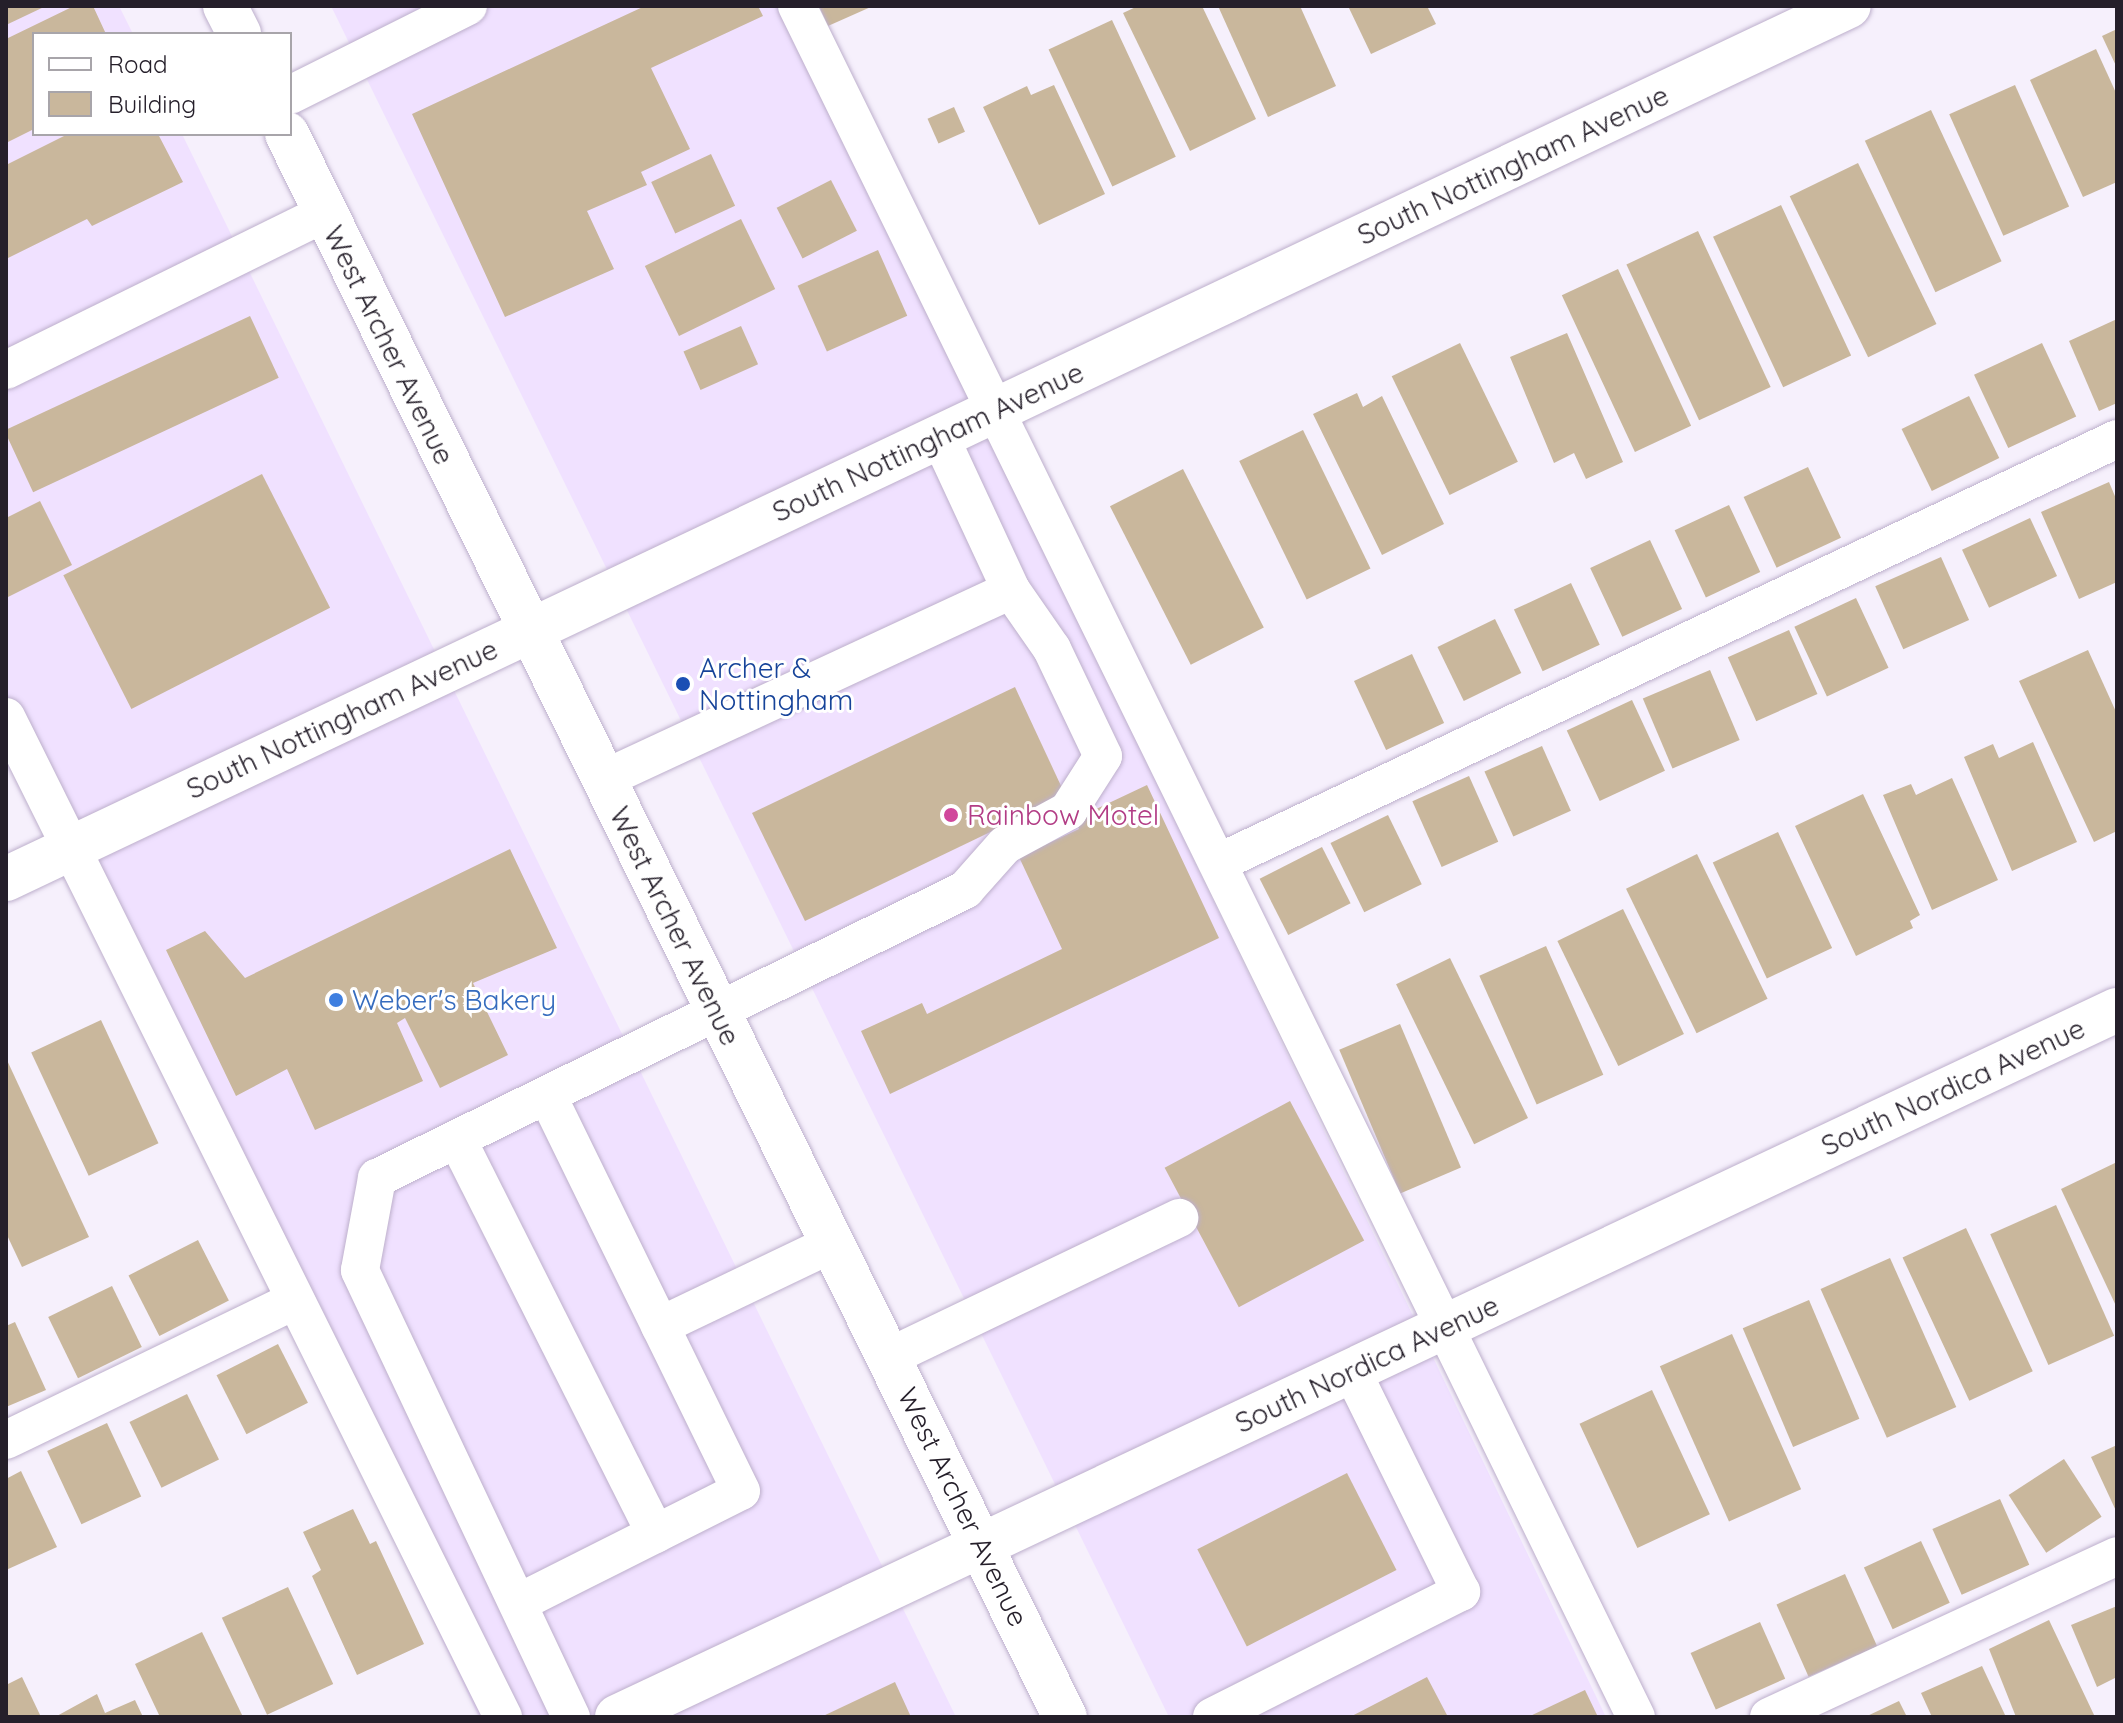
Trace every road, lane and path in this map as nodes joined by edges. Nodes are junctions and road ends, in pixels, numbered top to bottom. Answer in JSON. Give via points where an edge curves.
{"nodes":[{"id":1,"x":225,"y":6,"type":"edge"},
{"id":2,"x":467,"y":6,"type":"edge"},
{"id":3,"x":797,"y":6,"type":"edge"},
{"id":4,"x":1849,"y":6,"type":"edge"},
{"id":5,"x":238,"y":32,"type":"edge"},
{"id":6,"x":292,"y":94,"type":"edge"},
{"id":7,"x":288,"y":136,"type":"edge"},
{"id":8,"x":325,"y":213,"type":"junction"},
{"id":9,"x":6,"y":370,"type":"edge"},
{"id":10,"x":995,"y":410,"type":"junction"},
{"id":11,"x":940,"y":437,"type":"junction"},
{"id":12,"x":2117,"y":439,"type":"edge"},
{"id":13,"x":1011,"y":590,"type":"junction"},
{"id":14,"x":528,"y":631,"type":"junction"},
{"id":15,"x":6,"y":717,"type":"edge"},
{"id":16,"x":603,"y":779,"type":"junction"},
{"id":17,"x":71,"y":847,"type":"junction"},
{"id":18,"x":1218,"y":863,"type":"junction"},
{"id":19,"x":6,"y":879,"type":"edge"},
{"id":20,"x":717,"y":1010,"type":"junction"},
{"id":21,"x":2117,"y":1010,"type":"edge"},
{"id":22,"x":547,"y":1095,"type":"junction"},
{"id":23,"x":457,"y":1139,"type":"junction"},
{"id":24,"x":1179,"y":1218,"type":"dead end"},
{"id":25,"x":833,"y":1243,"type":"junction"},
{"id":26,"x":293,"y":1301,"type":"junction"},
{"id":27,"x":660,"y":1326,"type":"junction"},
{"id":28,"x":1446,"y":1327,"type":"junction"},
{"id":29,"x":889,"y":1357,"type":"junction"},
{"id":30,"x":1352,"y":1371,"type":"junction"},
{"id":31,"x":6,"y":1440,"type":"edge"},
{"id":32,"x":656,"y":1534,"type":"junction"},
{"id":33,"x":982,"y":1544,"type":"junction"},
{"id":34,"x":2117,"y":1556,"type":"edge"},
{"id":35,"x":520,"y":1602,"type":"junction"},
{"id":36,"x":503,"y":1717,"type":"edge"},
{"id":37,"x":571,"y":1717,"type":"edge"},
{"id":38,"x":617,"y":1717,"type":"edge"},
{"id":39,"x":1065,"y":1717,"type":"edge"},
{"id":40,"x":1212,"y":1717,"type":"edge"},
{"id":41,"x":1636,"y":1717,"type":"edge"},
{"id":42,"x":1769,"y":1717,"type":"edge"}],
"edges":[{"from":1,"to":5,"type":"street"},
{"from":2,"to":6,"type":"lane"},
{"from":3,"to":10,"type":"lane"},
{"from":4,"to":10,"type":"street","name":"South Nottingham Avenue"},
{"from":7,"to":8,"type":"street","name":"West Archer Avenue"},
{"from":8,"to":9,"type":"lane"},
{"from":8,"to":14,"type":"street","name":"West Archer Avenue"},
{"from":10,"to":11,"type":"street","name":"South Nottingham Avenue"},
{"from":10,"to":18,"type":"lane"},
{"from":11,"to":13,"type":"lane"},
{"from":11,"to":14,"type":"street","name":"South Nottingham Avenue"},
{"from":12,"to":18,"type":"lane"},
{"from":13,"to":16,"type":"lane"},
{"from":13,"to":20,"type":"lane","via":[[1052,649],[1103,756],[1068,811],[1005,845],[965,890]]},
{"from":14,"to":16,"type":"street","name":"West Archer Avenue"},
{"from":14,"to":17,"type":"street","name":"South Nottingham Avenue"},
{"from":15,"to":17,"type":"lane"},
{"from":16,"to":20,"type":"street","name":"West Archer Avenue"},
{"from":17,"to":19,"type":"street","name":"South Nottingham Avenue"},
{"from":17,"to":26,"type":"lane"},
{"from":18,"to":28,"type":"lane"},
{"from":20,"to":22,"type":"lane"},
{"from":20,"to":25,"type":"street","name":"West Archer Avenue"},
{"from":21,"to":28,"type":"street","name":"South Nordica Avenue"},
{"from":22,"to":23,"type":"lane"},
{"from":22,"to":27,"type":"lane"},
{"from":23,"to":32,"type":"lane"},
{"from":23,"to":35,"type":"lane","via":[[377,1178],[360,1270]]},
{"from":24,"to":29,"type":"lane"},
{"from":25,"to":27,"type":"lane"},
{"from":25,"to":29,"type":"street","name":"West Archer Avenue"},
{"from":26,"to":31,"type":"lane"},
{"from":26,"to":36,"type":"lane"},
{"from":27,"to":32,"type":"lane","via":[[741,1491]]},
{"from":28,"to":30,"type":"street","name":"South Nordica Avenue"},
{"from":28,"to":41,"type":"lane"},
{"from":29,"to":33,"type":"street","name":"West Archer Avenue"},
{"from":30,"to":33,"type":"street","name":"South Nordica Avenue"},
{"from":30,"to":40,"type":"lane","via":[[1461,1592]]},
{"from":32,"to":35,"type":"lane"},
{"from":33,"to":38,"type":"street","name":"South Nordica Avenue"},
{"from":33,"to":39,"type":"street","name":"West Archer Avenue"},
{"from":34,"to":42,"type":"lane"},
{"from":35,"to":37,"type":"lane"}]}
